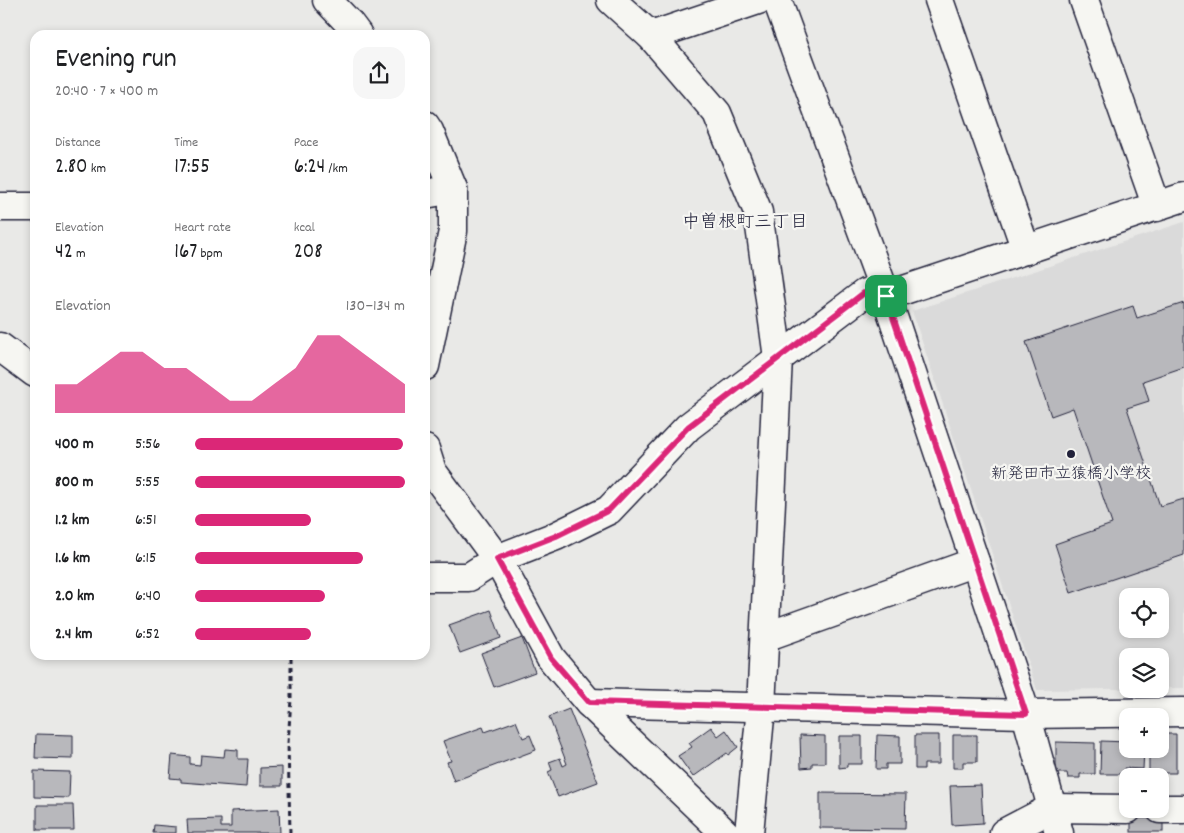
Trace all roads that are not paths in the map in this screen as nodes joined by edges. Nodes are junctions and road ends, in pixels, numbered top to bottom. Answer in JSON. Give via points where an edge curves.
{"nodes":[{"id":1,"x":327,"y":0,"type":"edge"},
{"id":2,"x":611,"y":0,"type":"edge"},
{"id":3,"x":758,"y":0,"type":"edge"},
{"id":4,"x":777,"y":0,"type":"edge"},
{"id":5,"x":939,"y":0,"type":"edge"},
{"id":6,"x":1084,"y":0,"type":"edge"},
{"id":7,"x":354,"y":30,"type":"edge"},
{"id":8,"x":651,"y":36,"type":"junction"},
{"id":9,"x":430,"y":133,"type":"edge"},
{"id":10,"x":453,"y":189,"type":"junction"},
{"id":11,"x":430,"y":193,"type":"edge"},
{"id":12,"x":1184,"y":197,"type":"edge"},
{"id":13,"x":0,"y":207,"type":"edge"},
{"id":14,"x":30,"y":207,"type":"edge"},
{"id":15,"x":1157,"y":207,"type":"junction"},
{"id":16,"x":1026,"y":250,"type":"junction"},
{"id":17,"x":886,"y":296,"type":"junction"},
{"id":18,"x":430,"y":342,"type":"edge"},
{"id":19,"x":0,"y":347,"type":"edge"},
{"id":20,"x":778,"y":358,"type":"junction"},
{"id":21,"x":30,"y":368,"type":"edge"},
{"id":22,"x":0,"y":369,"type":"edge"},
{"id":23,"x":30,"y":370,"type":"edge"},
{"id":24,"x":430,"y":465,"type":"edge"},
{"id":25,"x":497,"y":559,"type":"junction"},
{"id":26,"x":975,"y":562,"type":"junction"},
{"id":27,"x":430,"y":577,"type":"edge"},
{"id":28,"x":765,"y":637,"type":"junction"},
{"id":29,"x":589,"y":702,"type":"junction"},
{"id":30,"x":761,"y":707,"type":"junction"},
{"id":31,"x":1184,"y":712,"type":"edge"},
{"id":32,"x":1026,"y":714,"type":"junction"},
{"id":33,"x":1169,"y":809,"type":"edge"},
{"id":34,"x":1184,"y":809,"type":"edge"},
{"id":35,"x":1119,"y":810,"type":"edge"},
{"id":36,"x":1056,"y":821,"type":"edge"},
{"id":37,"x":725,"y":833,"type":"edge"},
{"id":38,"x":749,"y":833,"type":"edge"},
{"id":39,"x":1004,"y":833,"type":"edge"}],
"edges":[{"from":1,"to":7,"type":"street"},
{"from":2,"to":8,"type":"street"},
{"from":3,"to":8,"type":"street"},
{"from":4,"to":17,"type":"street"},
{"from":5,"to":16,"type":"street"},
{"from":6,"to":15,"type":"street"},
{"from":8,"to":20,"type":"street","via":[[716,113],[758,212]]},
{"from":9,"to":10,"type":"street"},
{"from":10,"to":11,"type":"street"},
{"from":10,"to":18,"type":"street","via":[[453,231]]},
{"from":12,"to":15,"type":"street"},
{"from":13,"to":14,"type":"street"},
{"from":15,"to":16,"type":"street"},
{"from":16,"to":17,"type":"street"},
{"from":17,"to":20,"type":"street","via":[[864,293]]},
{"from":17,"to":26,"type":"street"},
{"from":19,"to":21,"type":"street"},
{"from":20,"to":25,"type":"street","via":[[688,427],[609,510],[556,536]]},
{"from":20,"to":28,"type":"street"},
{"from":22,"to":23,"type":"street"},
{"from":24,"to":25,"type":"street"},
{"from":25,"to":27,"type":"street","via":[[469,577]]},
{"from":25,"to":29,"type":"street","via":[[551,658]]},
{"from":26,"to":28,"type":"street"},
{"from":26,"to":32,"type":"street"},
{"from":28,"to":30,"type":"street"},
{"from":29,"to":30,"type":"street"},
{"from":29,"to":37,"type":"street"},
{"from":30,"to":32,"type":"street"},
{"from":30,"to":38,"type":"street"},
{"from":31,"to":32,"type":"street"},
{"from":32,"to":36,"type":"street"},
{"from":33,"to":34,"type":"street"},
{"from":35,"to":36,"type":"street"},
{"from":36,"to":39,"type":"street"}]}
